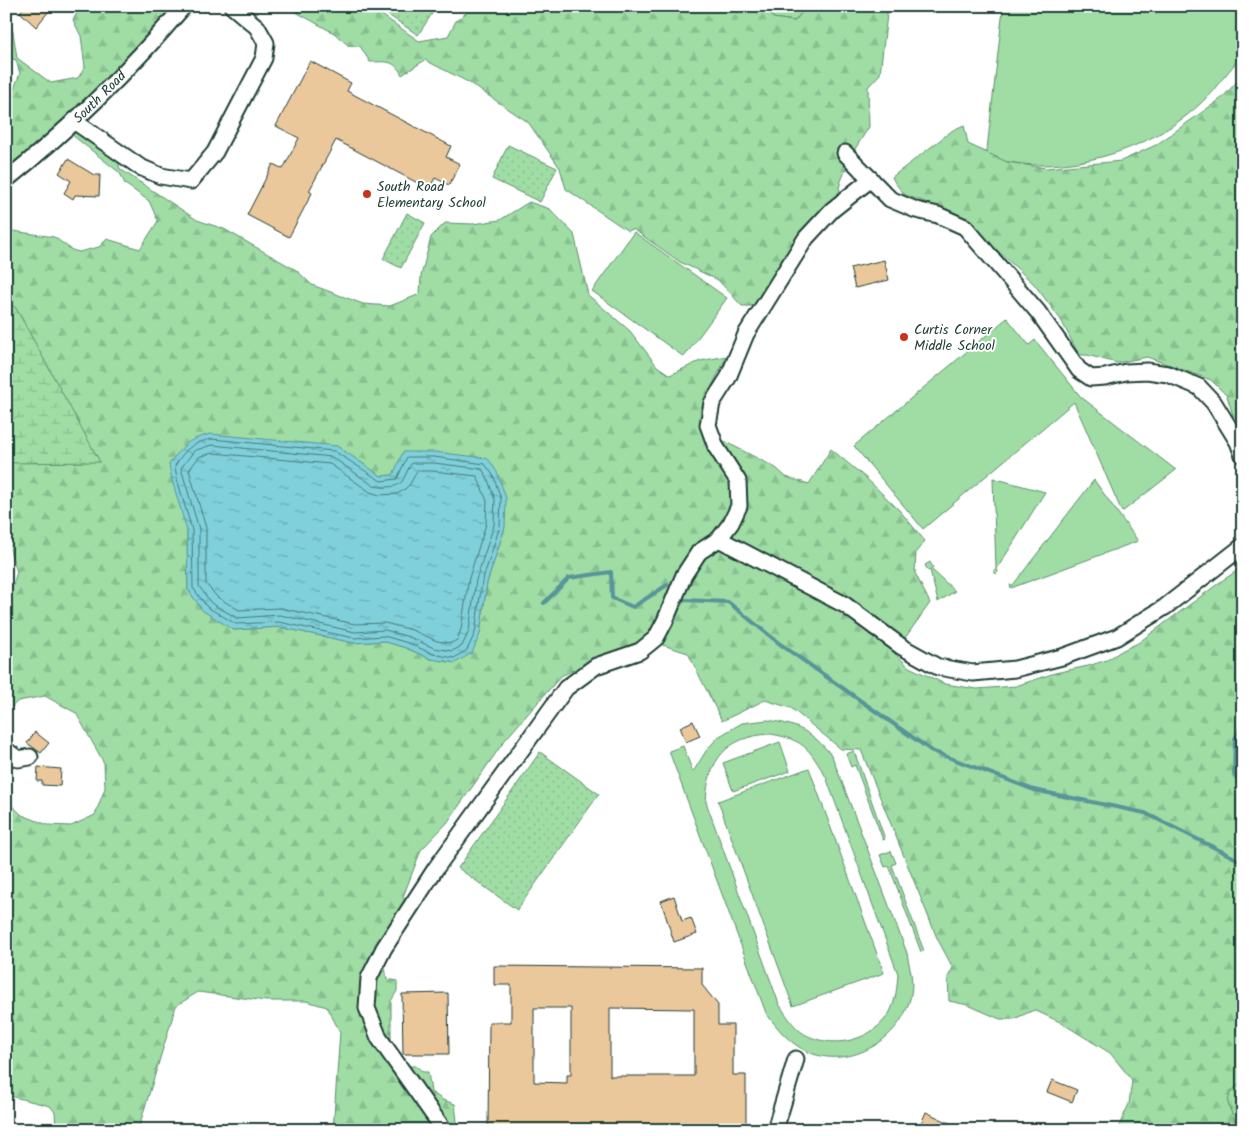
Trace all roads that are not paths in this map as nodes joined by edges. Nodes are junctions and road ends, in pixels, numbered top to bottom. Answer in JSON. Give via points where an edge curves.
{"nodes":[{"id":1,"x":184,"y":6,"type":"edge"},
{"id":2,"x":232,"y":6,"type":"edge"},
{"id":3,"x":74,"y":121,"type":"junction"},
{"id":4,"x":845,"y":153,"type":"dead end"},
{"id":5,"x":871,"y":179,"type":"junction"},
{"id":6,"x":6,"y":180,"type":"edge"},
{"id":7,"x":1243,"y":455,"type":"edge"},
{"id":8,"x":719,"y":539,"type":"junction"},
{"id":9,"x":1243,"y":546,"type":"edge"},
{"id":10,"x":6,"y":750,"type":"edge"},
{"id":11,"x":30,"y":757,"type":"dead end"},
{"id":12,"x":796,"y":1059,"type":"dead end"},
{"id":13,"x":444,"y":1130,"type":"edge"},
{"id":14,"x":775,"y":1130,"type":"edge"}],
"edges":[{"from":1,"to":3,"type":"street","name":"South Road"},
{"from":2,"to":3,"type":"street","via":[[257,27],[266,43],[264,58],[215,152],[191,180],[161,176],[140,167]]},
{"from":3,"to":6,"type":"street","name":"South Road"},
{"from":4,"to":5,"type":"street"},
{"from":5,"to":7,"type":"street","via":[[890,199],[965,227],[1038,312],[1079,370],[1091,378],[1147,370],[1168,374],[1199,387],[1214,403]]},
{"from":5,"to":8,"type":"street","via":[[832,210],[806,238],[746,334],[728,378],[712,402],[708,425],[716,447],[738,481],[739,498],[731,524]]},
{"from":8,"to":9,"type":"street","via":[[845,605],[902,647],[938,667],[973,673],[1015,669],[1052,660],[1117,637],[1165,607]]},
{"from":8,"to":13,"type":"street","via":[[699,552],[684,575],[656,638],[640,651],[596,666],[566,688],[436,868],[384,948],[369,978],[367,1008],[378,1038]]},
{"from":10,"to":11,"type":"street","via":[[18,759]]},
{"from":12,"to":14,"type":"street"}]}
